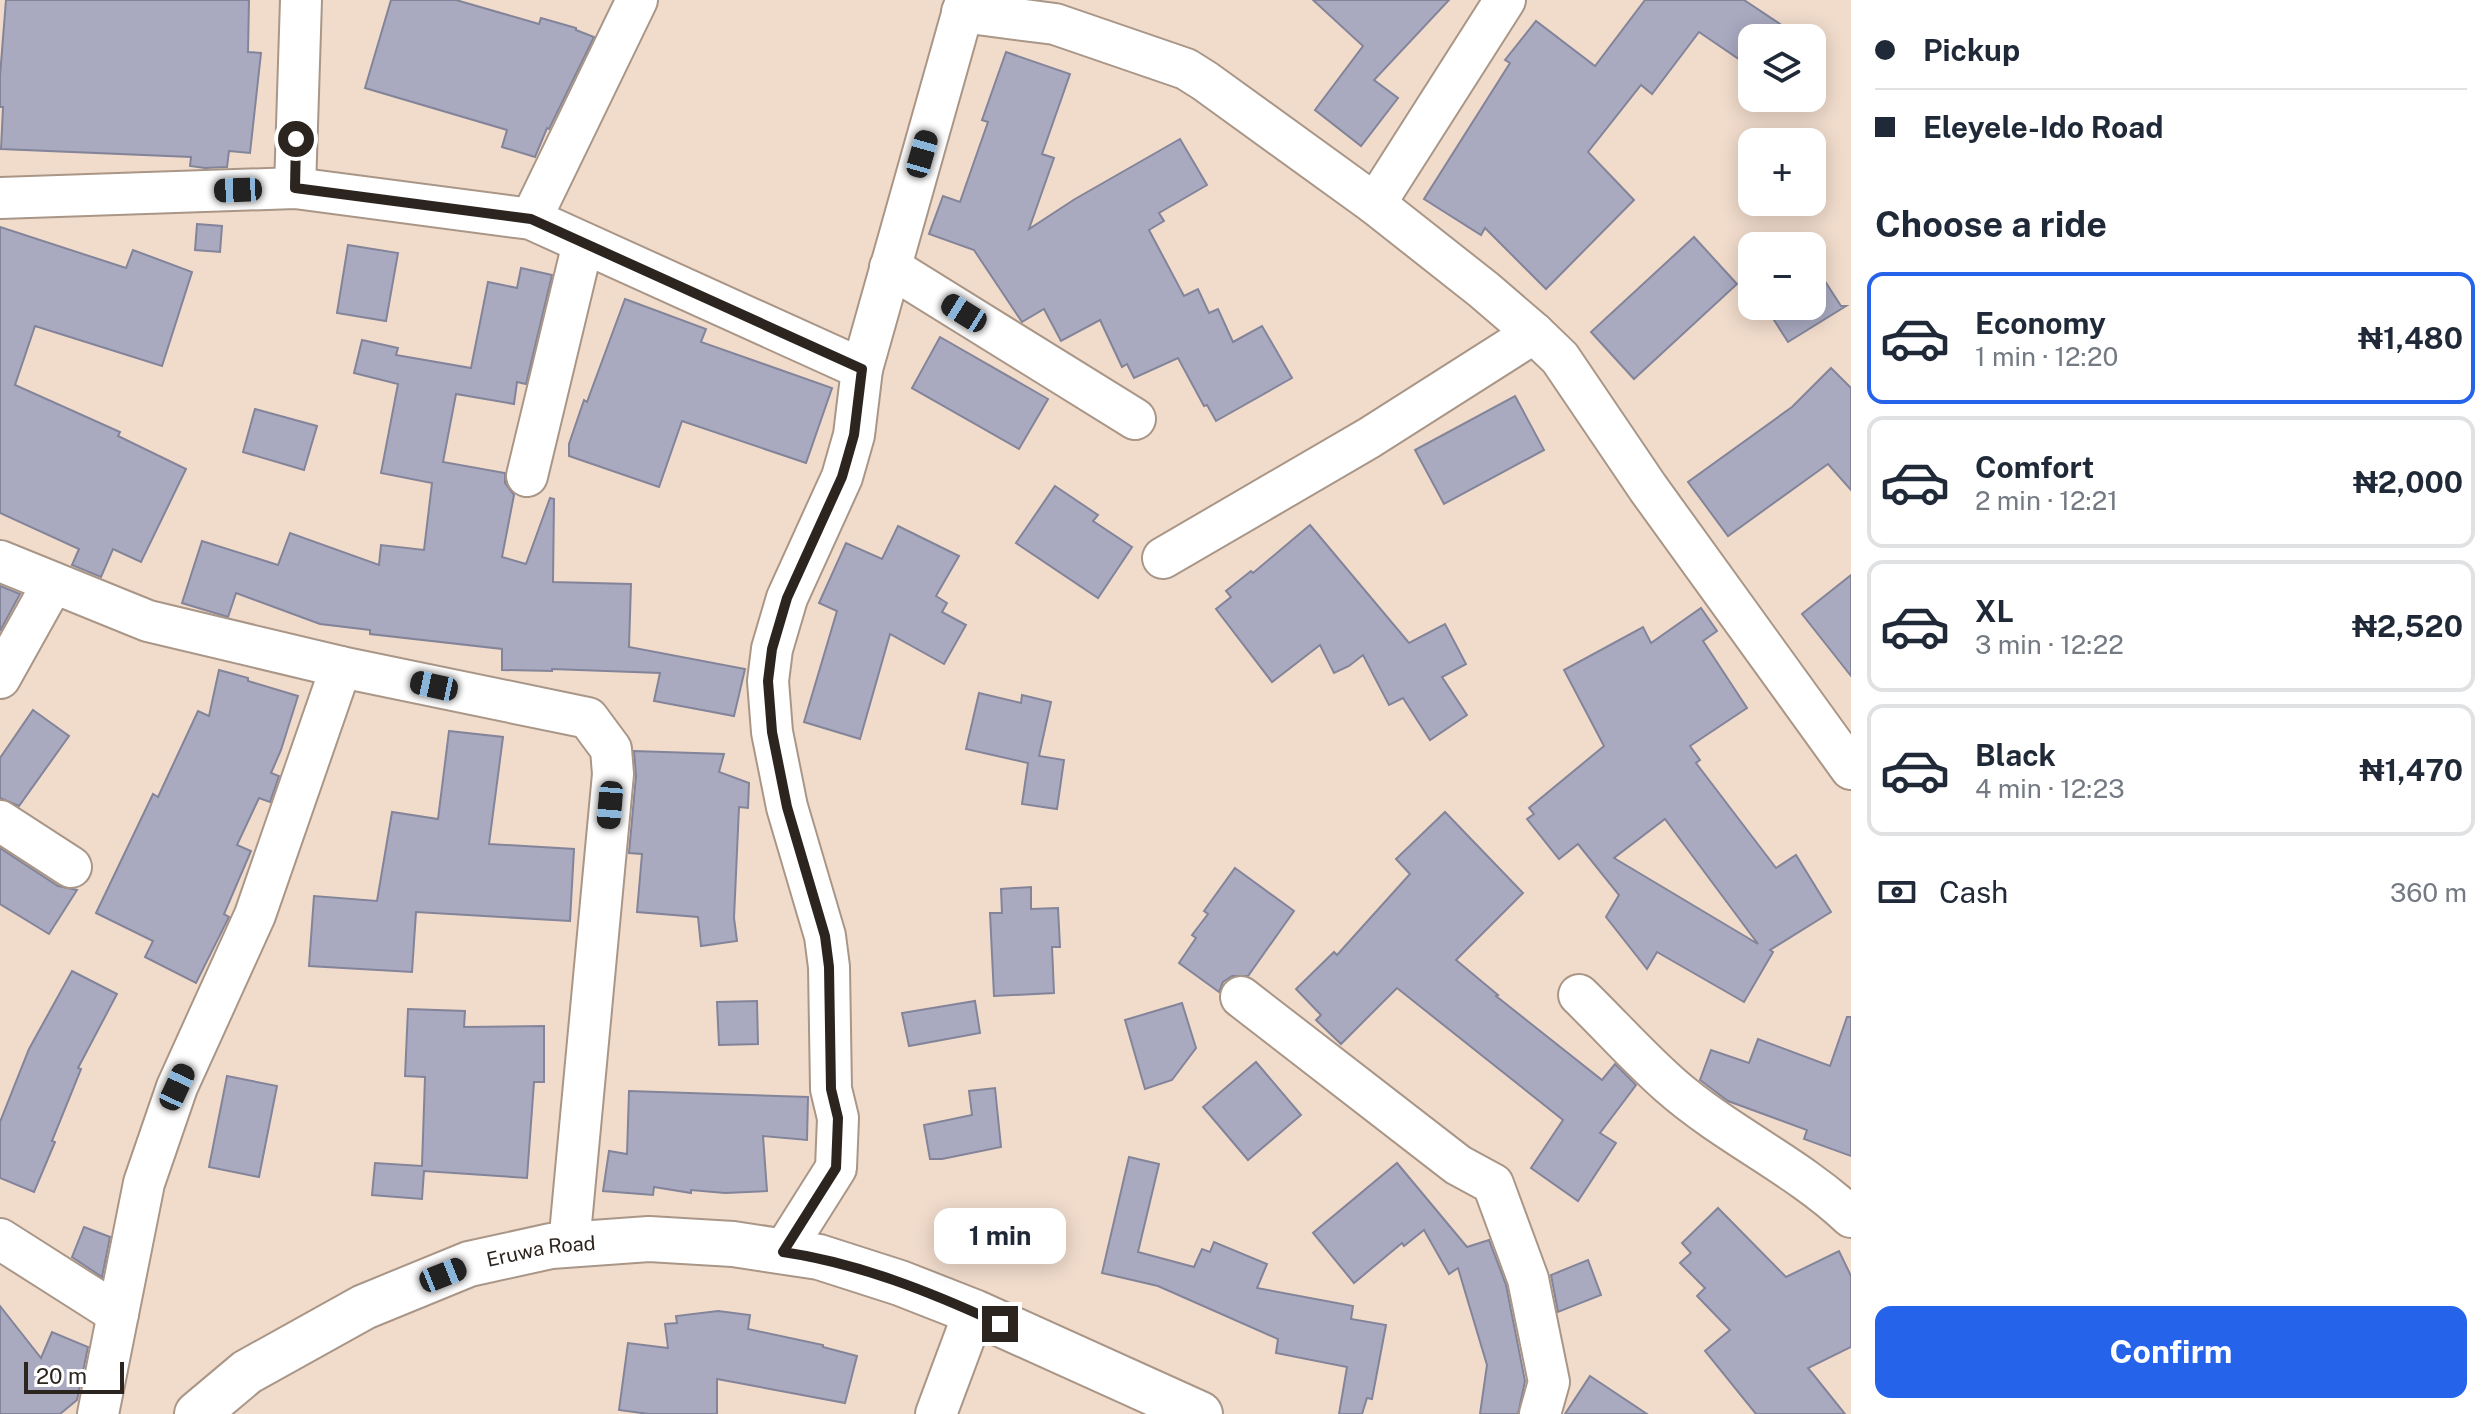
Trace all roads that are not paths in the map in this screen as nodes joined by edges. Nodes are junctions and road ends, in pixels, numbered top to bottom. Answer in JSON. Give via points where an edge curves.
{"nodes":[{"id":1,"x":301,"y":0,"type":"edge"},
{"id":2,"x":637,"y":0,"type":"edge"},
{"id":3,"x":1505,"y":0,"type":"edge"},
{"id":4,"x":964,"y":6,"type":"edge"},
{"id":5,"x":295,"y":188,"type":"junction"},
{"id":6,"x":0,"y":198,"type":"edge"},
{"id":7,"x":1375,"y":204,"type":"junction"},
{"id":8,"x":531,"y":219,"type":"junction"},
{"id":9,"x":583,"y":243,"type":"junction"},
{"id":10,"x":890,"y":267,"type":"junction"},
{"id":11,"x":1534,"y":333,"type":"junction"},
{"id":12,"x":862,"y":369,"type":"junction"},
{"id":13,"x":1135,"y":419,"type":"dead end"},
{"id":14,"x":527,"y":476,"type":"dead end"},
{"id":15,"x":1163,"y":558,"type":"dead end"},
{"id":16,"x":0,"y":561,"type":"edge"},
{"id":17,"x":53,"y":583,"type":"junction"},
{"id":18,"x":341,"y":667,"type":"junction"},
{"id":19,"x":0,"y":678,"type":"edge"},
{"id":20,"x":1851,"y":769,"type":"edge"},
{"id":21,"x":0,"y":821,"type":"edge"},
{"id":22,"x":71,"y":867,"type":"dead end"},
{"id":23,"x":1579,"y":995,"type":"dead end"},
{"id":24,"x":1241,"y":997,"type":"dead end"},
{"id":25,"x":1851,"y":1217,"type":"edge"},
{"id":26,"x":0,"y":1239,"type":"edge"},
{"id":27,"x":569,"y":1245,"type":"junction"},
{"id":28,"x":783,"y":1252,"type":"junction"},
{"id":29,"x":974,"y":1312,"type":"junction"},
{"id":30,"x":118,"y":1314,"type":"junction"},
{"id":31,"x":98,"y":1414,"type":"edge"},
{"id":32,"x":197,"y":1414,"type":"edge"},
{"id":33,"x":936,"y":1414,"type":"edge"},
{"id":34,"x":1200,"y":1414,"type":"edge"},
{"id":35,"x":1540,"y":1414,"type":"edge"}],
"edges":[{"from":1,"to":5,"type":"street"},
{"from":2,"to":8,"type":"street"},
{"from":3,"to":7,"type":"street"},
{"from":4,"to":7,"type":"street","via":[[1055,24],[1186,69]]},
{"from":4,"to":10,"type":"street"},
{"from":5,"to":6,"type":"street"},
{"from":5,"to":8,"type":"street"},
{"from":7,"to":11,"type":"street"},
{"from":8,"to":9,"type":"street"},
{"from":9,"to":12,"type":"street"},
{"from":9,"to":14,"type":"street"},
{"from":10,"to":12,"type":"street"},
{"from":10,"to":13,"type":"street"},
{"from":11,"to":15,"type":"street","via":[[1369,438]]},
{"from":11,"to":20,"type":"street","via":[[1560,358]]},
{"from":12,"to":28,"type":"street","via":[[846,463],[787,598],[768,681],[787,807],[825,936],[831,1089],[838,1118],[836,1168]]},
{"from":16,"to":17,"type":"street"},
{"from":17,"to":18,"type":"street","via":[[148,621]]},
{"from":17,"to":19,"type":"street"},
{"from":18,"to":27,"type":"street","via":[[588,718],[611,749],[613,774]]},
{"from":18,"to":30,"type":"street","via":[[255,915],[177,1087],[144,1183]]},
{"from":21,"to":22,"type":"street"},
{"from":23,"to":25,"type":"street","via":[[1672,1087]]},
{"from":24,"to":35,"type":"street","via":[[1458,1165],[1493,1184],[1531,1293],[1549,1382]]},
{"from":26,"to":30,"type":"street"},
{"from":27,"to":28,"type":"main road","name":"Eruwa Road","via":[[649,1239]]},
{"from":27,"to":32,"type":"main road","name":"Eruwa Road","via":[[469,1264],[364,1307],[247,1372]]},
{"from":28,"to":29,"type":"main road","name":"Eruwa Road","via":[[819,1257]]},
{"from":29,"to":33,"type":"street"},
{"from":29,"to":34,"type":"main road","name":"Eruwa Road"},
{"from":30,"to":31,"type":"street"}]}
